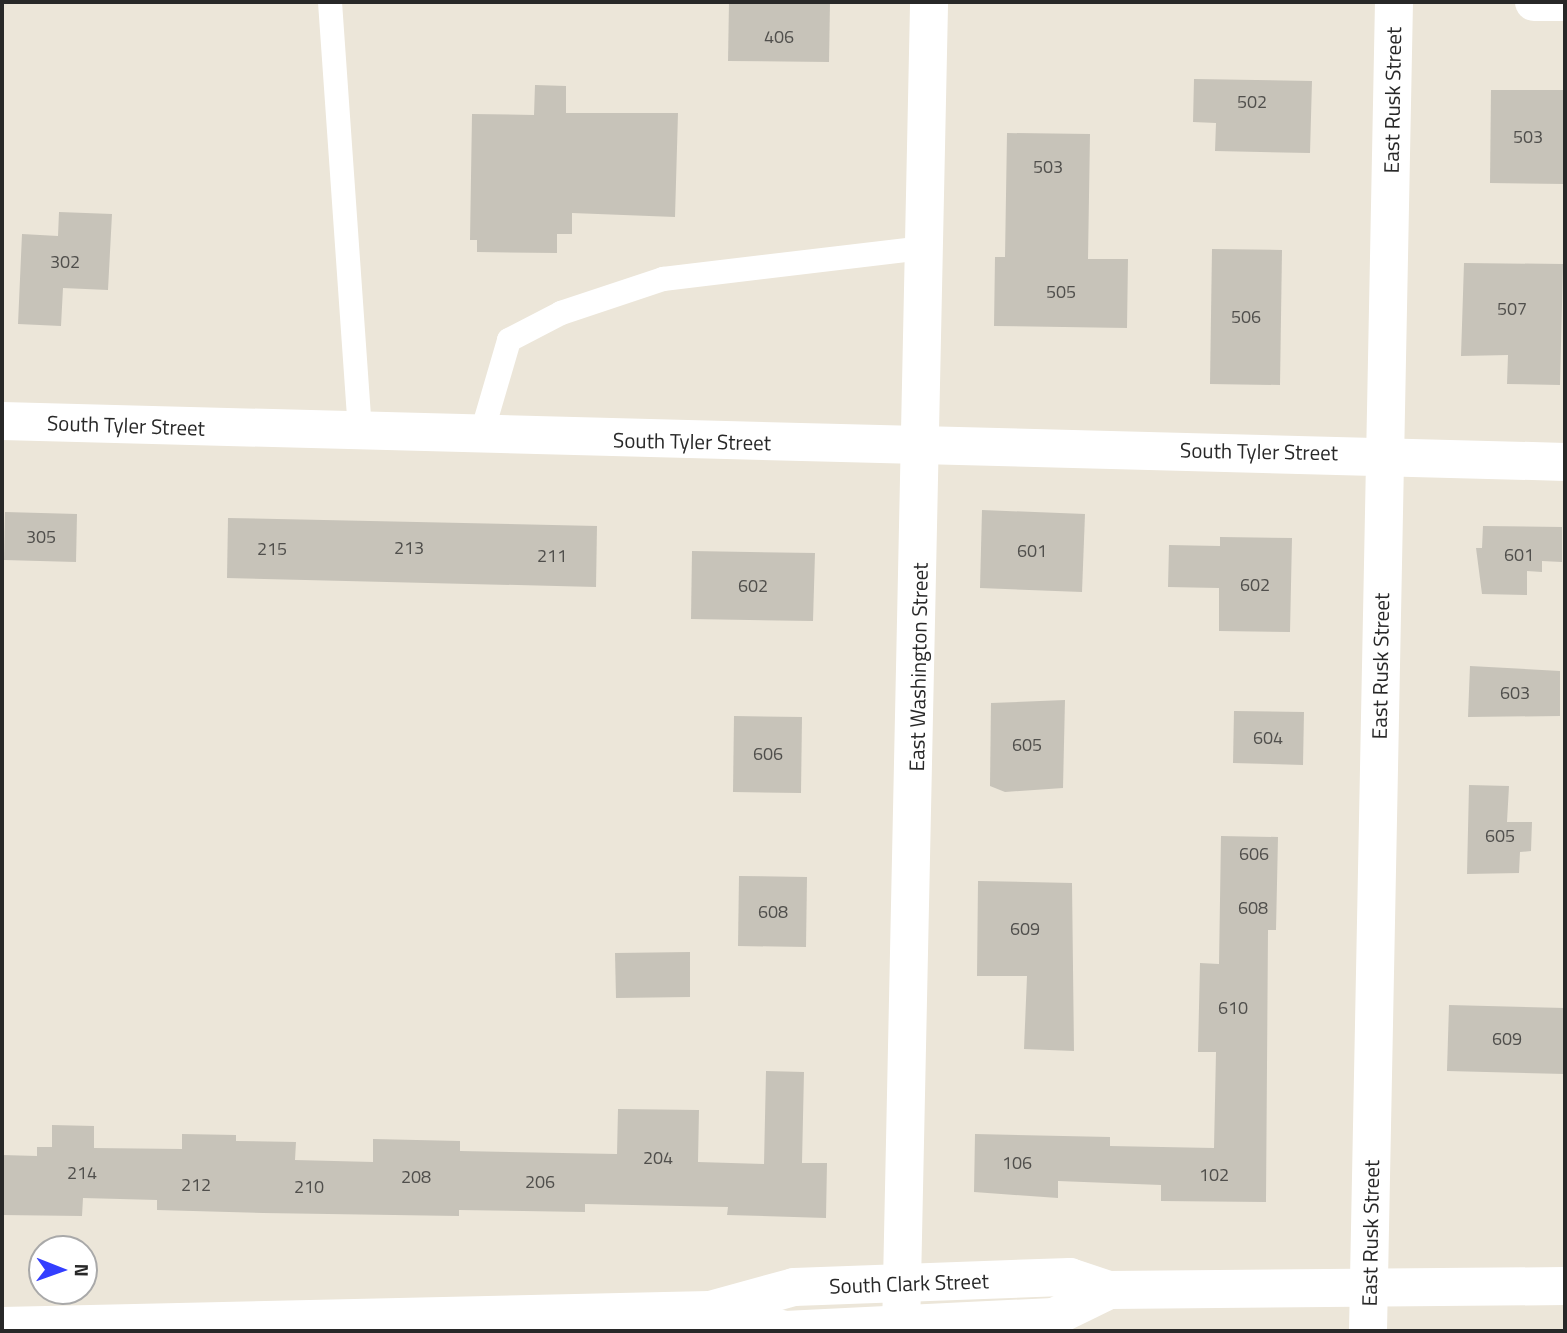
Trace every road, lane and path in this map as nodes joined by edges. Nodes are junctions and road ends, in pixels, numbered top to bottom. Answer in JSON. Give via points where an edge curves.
{"nodes":[{"id":1,"x":330,"y":2,"type":"edge"},
{"id":2,"x":929,"y":2,"type":"edge"},
{"id":3,"x":1394,"y":2,"type":"edge"},
{"id":4,"x":1534,"y":2,"type":"edge"},
{"id":5,"x":1565,"y":2,"type":"edge"},
{"id":6,"x":924,"y":248,"type":"junction"},
{"id":7,"x":2,"y":421,"type":"edge"},
{"id":8,"x":360,"y":432,"type":"junction"},
{"id":9,"x":481,"y":436,"type":"junction"},
{"id":10,"x":924,"y":447,"type":"junction"},
{"id":11,"x":1383,"y":452,"type":"junction"},
{"id":12,"x":1565,"y":461,"type":"edge"},
{"id":13,"x":902,"y":1282,"type":"junction"},
{"id":14,"x":1369,"y":1284,"type":"junction"},
{"id":15,"x":1565,"y":1286,"type":"edge"},
{"id":16,"x":1109,"y":1290,"type":"junction"},
{"id":17,"x":710,"y":1310,"type":"junction"},
{"id":18,"x":2,"y":1326,"type":"edge"},
{"id":19,"x":901,"y":1328,"type":"edge"},
{"id":20,"x":101,"y":1329,"type":"edge"},
{"id":21,"x":1368,"y":1331,"type":"edge"}],
"edges":[{"from":1,"to":8,"type":"lane"},
{"from":2,"to":6,"type":"street","name":"East Washington Street"},
{"from":3,"to":11,"type":"street","name":"East Rusk Street"},
{"from":4,"to":5,"type":"street"},
{"from":6,"to":9,"type":"lane","via":[[663,279],[561,313],[509,340]]},
{"from":6,"to":10,"type":"street","name":"East Washington Street"},
{"from":7,"to":8,"type":"street","name":"South Tyler Street"},
{"from":8,"to":9,"type":"street","name":"South Tyler Street"},
{"from":9,"to":10,"type":"street","name":"South Tyler Street"},
{"from":10,"to":11,"type":"street","name":"South Tyler Street"},
{"from":10,"to":13,"type":"street","name":"East Washington Street"},
{"from":11,"to":12,"type":"street","name":"South Tyler Street","via":[[1425,459]]},
{"from":11,"to":14,"type":"street","name":"East Rusk Street"},
{"from":13,"to":16,"type":"street","name":"South Clark Street","via":[[1070,1277]]},
{"from":13,"to":17,"type":"street","name":"South Clark Street","via":[[794,1287]]},
{"from":13,"to":19,"type":"street","name":"East Washington Street"},
{"from":14,"to":15,"type":"street","name":"South Clark Street"},
{"from":14,"to":16,"type":"street","name":"South Clark Street"},
{"from":14,"to":21,"type":"street","name":"East Rusk Street"},
{"from":16,"to":19,"type":"street","name":"South Clark Street","via":[[1054,1317]]},
{"from":17,"to":19,"type":"street","name":"South Clark Street","via":[[785,1330]]},
{"from":17,"to":20,"type":"street","name":"South Clark Street"},
{"from":18,"to":20,"type":"street","name":"South Clark Street"}]}
